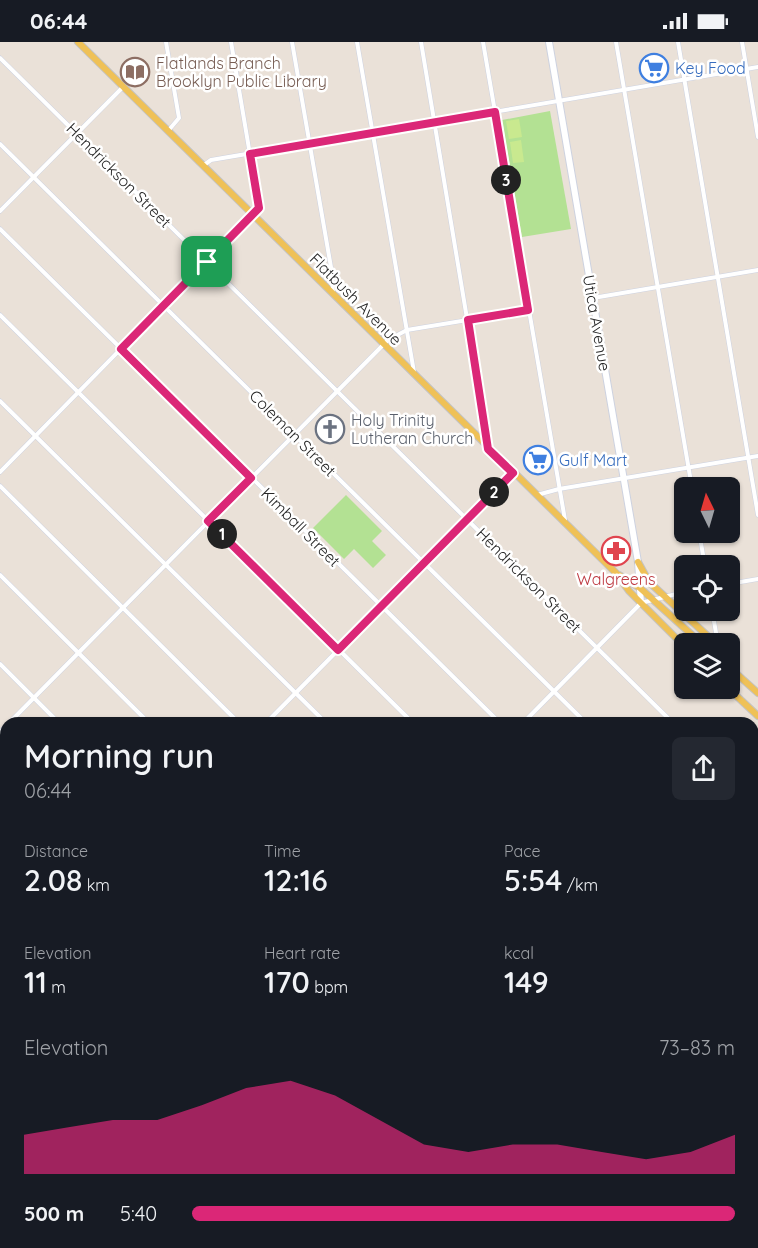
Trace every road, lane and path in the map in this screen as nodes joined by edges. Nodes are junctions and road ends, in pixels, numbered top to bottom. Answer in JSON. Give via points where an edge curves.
{"nodes":[{"id":1,"x":79,"y":42,"type":"edge"},
{"id":2,"x":166,"y":42,"type":"edge"},
{"id":3,"x":231,"y":42,"type":"edge"},
{"id":4,"x":292,"y":42,"type":"edge"},
{"id":5,"x":357,"y":42,"type":"edge"},
{"id":6,"x":421,"y":42,"type":"edge"},
{"id":7,"x":483,"y":42,"type":"edge"},
{"id":8,"x":549,"y":42,"type":"edge"},
{"id":9,"x":616,"y":42,"type":"edge"},
{"id":10,"x":678,"y":42,"type":"edge"},
{"id":11,"x":742,"y":42,"type":"edge"},
{"id":12,"x":0,"y":58,"type":"edge"},
{"id":13,"x":758,"y":67,"type":"edge"},
{"id":14,"x":746,"y":69,"type":"junction"},
{"id":15,"x":684,"y":80,"type":"junction"},
{"id":16,"x":123,"y":87,"type":"junction"},
{"id":17,"x":624,"y":90,"type":"junction"},
{"id":18,"x":559,"y":101,"type":"junction"},
{"id":19,"x":495,"y":112,"type":"junction"},
{"id":20,"x":435,"y":122,"type":"junction"},
{"id":21,"x":168,"y":130,"type":"junction"},
{"id":22,"x":77,"y":133,"type":"junction"},
{"id":23,"x":372,"y":133,"type":"junction"},
{"id":24,"x":758,"y":137,"type":"edge"},
{"id":25,"x":310,"y":143,"type":"junction"},
{"id":26,"x":0,"y":144,"type":"edge"},
{"id":27,"x":250,"y":154,"type":"junction"},
{"id":28,"x":203,"y":166,"type":"junction"},
{"id":29,"x":34,"y":177,"type":"junction"},
{"id":30,"x":0,"y":211,"type":"edge"},
{"id":31,"x":252,"y":216,"type":"junction"},
{"id":32,"x":0,"y":229,"type":"edge"},
{"id":33,"x":207,"y":262,"type":"junction"},
{"id":34,"x":758,"y":270,"type":"edge"},
{"id":35,"x":718,"y":277,"type":"junction"},
{"id":36,"x":658,"y":287,"type":"junction"},
{"id":37,"x":333,"y":295,"type":"junction"},
{"id":38,"x":593,"y":298,"type":"junction"},
{"id":39,"x":164,"y":306,"type":"junction"},
{"id":40,"x":528,"y":310,"type":"junction"},
{"id":41,"x":0,"y":315,"type":"edge"},
{"id":42,"x":468,"y":320,"type":"junction"},
{"id":43,"x":407,"y":330,"type":"junction"},
{"id":44,"x":383,"y":345,"type":"junction"},
{"id":45,"x":121,"y":349,"type":"junction"},
{"id":46,"x":415,"y":376,"type":"junction"},
{"id":47,"x":337,"y":391,"type":"junction"},
{"id":48,"x":78,"y":392,"type":"junction"},
{"id":49,"x":0,"y":401,"type":"edge"},
{"id":50,"x":294,"y":434,"type":"junction"},
{"id":51,"x":35,"y":436,"type":"junction"},
{"id":52,"x":488,"y":449,"type":"junction"},
{"id":53,"x":758,"y":456,"type":"edge"},
{"id":54,"x":748,"y":457,"type":"junction"},
{"id":55,"x":688,"y":467,"type":"junction"},
{"id":56,"x":0,"y":472,"type":"edge"},
{"id":57,"x":513,"y":473,"type":"junction"},
{"id":58,"x":690,"y":477,"type":"edge"},
{"id":59,"x":251,"y":478,"type":"junction"},
{"id":60,"x":624,"y":478,"type":"junction"},
{"id":61,"x":0,"y":486,"type":"edge"},
{"id":62,"x":560,"y":489,"type":"junction"},
{"id":63,"x":536,"y":496,"type":"junction"},
{"id":64,"x":758,"y":515,"type":"edge"},
{"id":65,"x":467,"y":519,"type":"junction"},
{"id":66,"x":208,"y":521,"type":"junction"},
{"id":67,"x":566,"y":524,"type":"junction"},
{"id":68,"x":638,"y":561,"type":"junction"},
{"id":69,"x":424,"y":563,"type":"junction"},
{"id":70,"x":166,"y":564,"type":"junction"},
{"id":71,"x":616,"y":573,"type":"junction"},
{"id":72,"x":0,"y":575,"type":"edge"},
{"id":73,"x":758,"y":579,"type":"edge"},
{"id":74,"x":740,"y":582,"type":"edge"},
{"id":75,"x":640,"y":588,"type":"junction"},
{"id":76,"x":674,"y":594,"type":"edge"},
{"id":77,"x":664,"y":596,"type":"junction"},
{"id":78,"x":653,"y":600,"type":"junction"},
{"id":79,"x":641,"y":603,"type":"junction"},
{"id":80,"x":381,"y":606,"type":"junction"},
{"id":81,"x":123,"y":607,"type":"junction"},
{"id":82,"x":690,"y":633,"type":"edge"},
{"id":83,"x":704,"y":633,"type":"edge"},
{"id":84,"x":674,"y":636,"type":"edge"},
{"id":85,"x":597,"y":648,"type":"junction"},
{"id":86,"x":338,"y":650,"type":"junction"},
{"id":87,"x":78,"y":652,"type":"junction"},
{"id":88,"x":0,"y":664,"type":"edge"},
{"id":89,"x":740,"y":677,"type":"edge"},
{"id":90,"x":554,"y":691,"type":"junction"},
{"id":91,"x":296,"y":693,"type":"junction"},
{"id":92,"x":758,"y":693,"type":"edge"},
{"id":93,"x":34,"y":698,"type":"junction"},
{"id":94,"x":740,"y":699,"type":"edge"},
{"id":95,"x":758,"y":716,"type":"edge"},
{"id":96,"x":14,"y":717,"type":"edge"},
{"id":97,"x":53,"y":717,"type":"edge"},
{"id":98,"x":143,"y":717,"type":"edge"},
{"id":99,"x":233,"y":717,"type":"edge"},
{"id":100,"x":272,"y":717,"type":"edge"},
{"id":101,"x":320,"y":717,"type":"edge"},
{"id":102,"x":407,"y":717,"type":"edge"},
{"id":103,"x":494,"y":717,"type":"edge"},
{"id":104,"x":529,"y":717,"type":"edge"},
{"id":105,"x":580,"y":717,"type":"edge"},
{"id":106,"x":667,"y":717,"type":"edge"}],
"edges":[{"from":1,"to":16,"type":"main road","name":"Flatbush Avenue"},
{"from":2,"to":21,"type":"street","via":[[179,118]]},
{"from":3,"to":27,"type":"street"},
{"from":4,"to":25,"type":"street"},
{"from":5,"to":23,"type":"street"},
{"from":6,"to":20,"type":"street"},
{"from":7,"to":19,"type":"street"},
{"from":8,"to":18,"type":"main road","name":"Utica Avenue"},
{"from":9,"to":17,"type":"street"},
{"from":10,"to":15,"type":"street"},
{"from":11,"to":14,"type":"street"},
{"from":12,"to":22,"type":"street","name":"Hendrickson Street"},
{"from":13,"to":14,"type":"street"},
{"from":14,"to":15,"type":"street"},
{"from":14,"to":24,"type":"street"},
{"from":15,"to":17,"type":"street"},
{"from":15,"to":35,"type":"street"},
{"from":16,"to":21,"type":"main road","name":"Flatbush Avenue"},
{"from":16,"to":22,"type":"street"},
{"from":17,"to":18,"type":"street"},
{"from":17,"to":36,"type":"street"},
{"from":18,"to":19,"type":"street"},
{"from":18,"to":38,"type":"main road","name":"Utica Avenue"},
{"from":19,"to":20,"type":"street"},
{"from":19,"to":40,"type":"street"},
{"from":20,"to":23,"type":"street"},
{"from":20,"to":42,"type":"street"},
{"from":21,"to":28,"type":"main road","name":"Flatbush Avenue"},
{"from":22,"to":29,"type":"street"},
{"from":22,"to":33,"type":"street","name":"Hendrickson Street"},
{"from":23,"to":25,"type":"street"},
{"from":23,"to":43,"type":"street"},
{"from":25,"to":27,"type":"street"},
{"from":25,"to":37,"type":"street"},
{"from":26,"to":29,"type":"street","name":"Coleman Street"},
{"from":27,"to":28,"type":"street","via":[[211,160]]},
{"from":27,"to":31,"type":"street","via":[[259,208]]},
{"from":28,"to":31,"type":"main road","name":"Flatbush Avenue"},
{"from":29,"to":30,"type":"street"},
{"from":29,"to":39,"type":"street","name":"Coleman Street"},
{"from":31,"to":33,"type":"street"},
{"from":31,"to":37,"type":"main road","name":"Flatbush Avenue"},
{"from":32,"to":45,"type":"street","name":"Kimball Street"},
{"from":33,"to":39,"type":"street"},
{"from":33,"to":47,"type":"street","name":"Hendrickson Street"},
{"from":34,"to":35,"type":"street"},
{"from":35,"to":36,"type":"street"},
{"from":35,"to":54,"type":"street"},
{"from":36,"to":38,"type":"street"},
{"from":36,"to":55,"type":"street"},
{"from":37,"to":44,"type":"main road","name":"Flatbush Avenue"},
{"from":38,"to":60,"type":"main road","name":"Utica Avenue"},
{"from":39,"to":45,"type":"street"},
{"from":39,"to":50,"type":"street","name":"Coleman Street"},
{"from":40,"to":42,"type":"street"},
{"from":40,"to":62,"type":"street"},
{"from":41,"to":48,"type":"street"},
{"from":42,"to":43,"type":"street"},
{"from":42,"to":52,"type":"street"},
{"from":43,"to":44,"type":"street","via":[[393,335]]},
{"from":43,"to":46,"type":"street"},
{"from":44,"to":46,"type":"main road","name":"Flatbush Avenue"},
{"from":44,"to":47,"type":"street"},
{"from":45,"to":48,"type":"street"},
{"from":45,"to":59,"type":"street","name":"Kimball Street"},
{"from":46,"to":52,"type":"main road","name":"Flatbush Avenue"},
{"from":47,"to":50,"type":"street"},
{"from":47,"to":65,"type":"street","name":"Hendrickson Street"},
{"from":48,"to":51,"type":"street"},
{"from":48,"to":66,"type":"street"},
{"from":49,"to":51,"type":"street"},
{"from":50,"to":59,"type":"street"},
{"from":50,"to":69,"type":"street","name":"Coleman Street"},
{"from":51,"to":56,"type":"street"},
{"from":51,"to":70,"type":"street"},
{"from":52,"to":57,"type":"main road","name":"Flatbush Avenue"},
{"from":53,"to":54,"type":"street"},
{"from":54,"to":55,"type":"street"},
{"from":54,"to":64,"type":"street"},
{"from":55,"to":58,"type":"street"},
{"from":55,"to":60,"type":"street"},
{"from":57,"to":63,"type":"main road","name":"Flatbush Avenue"},
{"from":57,"to":65,"type":"street"},
{"from":59,"to":66,"type":"street"},
{"from":59,"to":80,"type":"street","name":"Kimball Street"},
{"from":60,"to":62,"type":"street"},
{"from":60,"to":68,"type":"main road","name":"Utica Avenue"},
{"from":61,"to":81,"type":"street"},
{"from":62,"to":63,"type":"street"},
{"from":62,"to":67,"type":"street"},
{"from":63,"to":67,"type":"main road","name":"Flatbush Avenue"},
{"from":65,"to":69,"type":"street"},
{"from":65,"to":85,"type":"street","name":"Hendrickson Street"},
{"from":66,"to":70,"type":"street"},
{"from":66,"to":86,"type":"street"},
{"from":67,"to":71,"type":"main road","name":"Flatbush Avenue"},
{"from":68,"to":75,"type":"main road","name":"Utica Avenue"},
{"from":68,"to":77,"type":"main road","via":[[649,582]]},
{"from":69,"to":80,"type":"street"},
{"from":69,"to":90,"type":"street","name":"Coleman Street"},
{"from":70,"to":81,"type":"street"},
{"from":70,"to":91,"type":"street"},
{"from":71,"to":75,"type":"main road","name":"Flatbush Avenue"},
{"from":71,"to":79,"type":"main road","name":"Flatbush Avenue"},
{"from":72,"to":87,"type":"street"},
{"from":73,"to":74,"type":"street"},
{"from":75,"to":78,"type":"main road","name":"Flatbush Avenue"},
{"from":75,"to":79,"type":"main road","name":"Utica Avenue"},
{"from":76,"to":77,"type":"street"},
{"from":77,"to":78,"type":"street"},
{"from":77,"to":83,"type":"main road"},
{"from":78,"to":79,"type":"street"},
{"from":78,"to":82,"type":"main road","name":"Flatbush Avenue"},
{"from":79,"to":84,"type":"main road","name":"Flatbush Avenue"},
{"from":79,"to":85,"type":"street"},
{"from":80,"to":86,"type":"street"},
{"from":80,"to":103,"type":"street","name":"Kimball Street"},
{"from":81,"to":87,"type":"street"},
{"from":81,"to":99,"type":"street"},
{"from":85,"to":90,"type":"street"},
{"from":85,"to":106,"type":"street","name":"Hendrickson Street"},
{"from":86,"to":91,"type":"street"},
{"from":86,"to":102,"type":"street"},
{"from":87,"to":93,"type":"street"},
{"from":87,"to":98,"type":"street"},
{"from":88,"to":93,"type":"street"},
{"from":89,"to":92,"type":"main road"},
{"from":90,"to":104,"type":"street"},
{"from":90,"to":105,"type":"street","name":"Coleman Street"},
{"from":91,"to":100,"type":"street"},
{"from":91,"to":101,"type":"street"},
{"from":93,"to":96,"type":"street"},
{"from":93,"to":97,"type":"street"},
{"from":94,"to":95,"type":"main road"}]}
